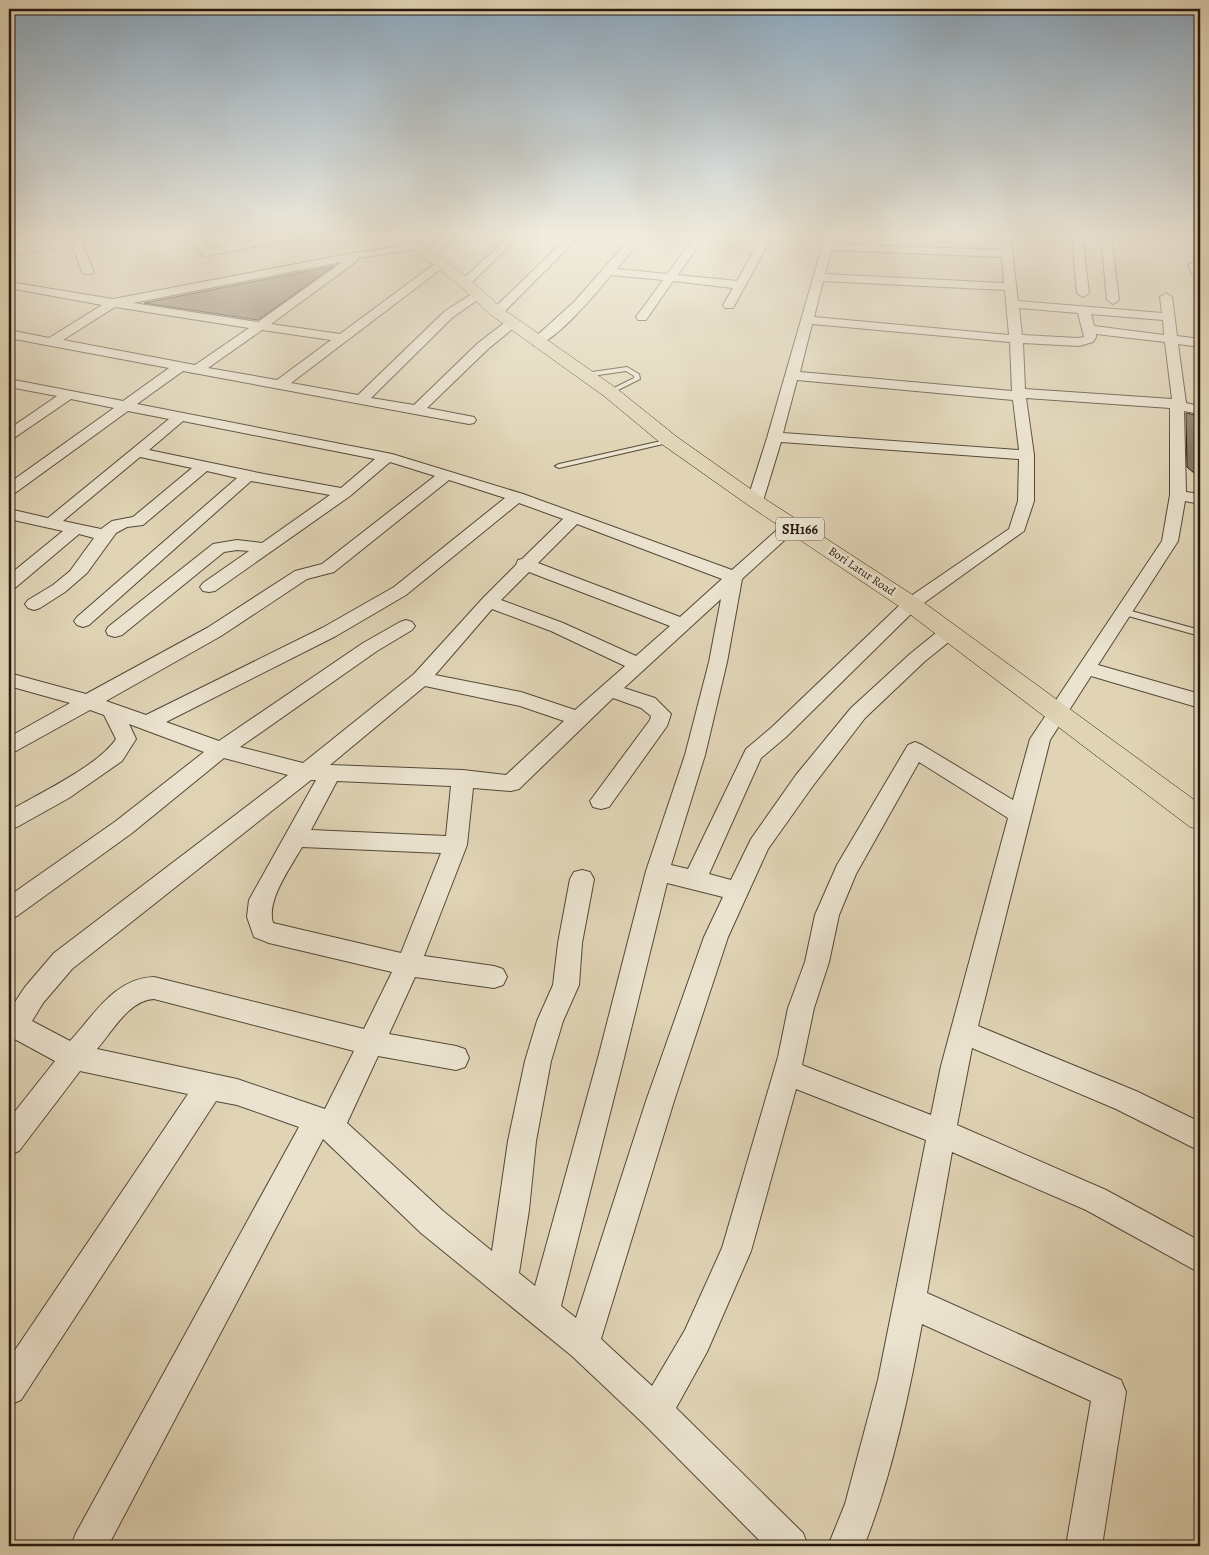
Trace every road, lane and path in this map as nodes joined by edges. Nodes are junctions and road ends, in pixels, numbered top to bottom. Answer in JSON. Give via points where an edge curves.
{"nodes":[{"id":1,"x":106,"y":308,"type":"edge"},
{"id":2,"x":142,"y":308,"type":"edge"},
{"id":3,"x":286,"y":308,"type":"edge"},
{"id":4,"x":367,"y":308,"type":"edge"},
{"id":5,"x":455,"y":308,"type":"edge"},
{"id":6,"x":494,"y":308,"type":"edge"},
{"id":7,"x":513,"y":308,"type":"edge"},
{"id":8,"x":575,"y":308,"type":"edge"},
{"id":9,"x":649,"y":308,"type":"edge"},
{"id":10,"x":809,"y":308,"type":"edge"},
{"id":11,"x":1012,"y":308,"type":"edge"},
{"id":12,"x":1048,"y":308,"type":"edge"},
{"id":13,"x":1167,"y":308,"type":"edge"},
{"id":14,"x":1084,"y":311,"type":"junction"},
{"id":15,"x":505,"y":317,"type":"junction"},
{"id":16,"x":642,"y":317,"type":"dead end"},
{"id":17,"x":1168,"y":317,"type":"junction"},
{"id":18,"x":806,"y":320,"type":"junction"},
{"id":19,"x":260,"y":326,"type":"junction"},
{"id":20,"x":1087,"y":329,"type":"junction"},
{"id":21,"x":9,"y":334,"type":"edge"},
{"id":22,"x":341,"y":338,"type":"junction"},
{"id":23,"x":1016,"y":339,"type":"junction"},
{"id":24,"x":1171,"y":341,"type":"junction"},
{"id":25,"x":51,"y":342,"type":"junction"},
{"id":26,"x":538,"y":342,"type":"junction"},
{"id":27,"x":1200,"y":343,"type":"edge"},
{"id":28,"x":181,"y":366,"type":"junction"},
{"id":29,"x":196,"y":370,"type":"junction"},
{"id":30,"x":585,"y":375,"type":"junction"},
{"id":31,"x":792,"y":376,"type":"junction"},
{"id":32,"x":9,"y":383,"type":"edge"},
{"id":33,"x":280,"y":385,"type":"junction"},
{"id":34,"x":610,"y":392,"type":"junction"},
{"id":35,"x":1019,"y":394,"type":"junction"},
{"id":36,"x":68,"y":395,"type":"junction"},
{"id":37,"x":361,"y":400,"type":"junction"},
{"id":38,"x":1178,"y":405,"type":"junction"},
{"id":39,"x":124,"y":406,"type":"junction"},
{"id":40,"x":417,"y":410,"type":"junction"},
{"id":41,"x":1200,"y":410,"type":"edge"},
{"id":42,"x":180,"y":417,"type":"junction"},
{"id":43,"x":469,"y":420,"type":"dead end"},
{"id":44,"x":9,"y":435,"type":"edge"},
{"id":45,"x":776,"y":437,"type":"junction"},
{"id":46,"x":670,"y":441,"type":"junction"},
{"id":47,"x":138,"y":452,"type":"junction"},
{"id":48,"x":1028,"y":455,"type":"junction"},
{"id":49,"x":387,"y":457,"type":"junction"},
{"id":50,"x":204,"y":465,"type":"junction"},
{"id":51,"x":559,"y":466,"type":"dead end"},
{"id":52,"x":447,"y":474,"type":"junction"},
{"id":53,"x":249,"y":475,"type":"junction"},
{"id":54,"x":9,"y":490,"type":"edge"},
{"id":55,"x":344,"y":493,"type":"junction"},
{"id":56,"x":1178,"y":495,"type":"junction"},
{"id":57,"x":517,"y":497,"type":"junction"},
{"id":58,"x":1200,"y":499,"type":"edge"},
{"id":59,"x":755,"y":501,"type":"junction"},
{"id":60,"x":9,"y":514,"type":"edge"},
{"id":61,"x":574,"y":517,"type":"junction"},
{"id":62,"x":51,"y":523,"type":"junction"},
{"id":63,"x":793,"y":524,"type":"junction"},
{"id":64,"x":76,"y":529,"type":"junction"},
{"id":65,"x":104,"y":535,"type":"junction"},
{"id":66,"x":264,"y":548,"type":"junction"},
{"id":67,"x":524,"y":564,"type":"junction"},
{"id":68,"x":734,"y":577,"type":"junction"},
{"id":69,"x":9,"y":584,"type":"edge"},
{"id":70,"x":208,"y":586,"type":"dead end"},
{"id":71,"x":489,"y":602,"type":"junction"},
{"id":72,"x":34,"y":604,"type":"dead end"},
{"id":73,"x":911,"y":604,"type":"junction"},
{"id":74,"x":1124,"y":612,"type":"junction"},
{"id":75,"x":82,"y":621,"type":"dead end"},
{"id":76,"x":682,"y":624,"type":"junction"},
{"id":77,"x":406,"y":626,"type":"dead end"},
{"id":78,"x":115,"y":631,"type":"dead end"},
{"id":79,"x":949,"y":632,"type":"junction"},
{"id":80,"x":1200,"y":633,"type":"edge"},
{"id":81,"x":638,"y":664,"type":"junction"},
{"id":82,"x":1087,"y":668,"type":"junction"},
{"id":83,"x":9,"y":679,"type":"edge"},
{"id":84,"x":421,"y":679,"type":"junction"},
{"id":85,"x":610,"y":690,"type":"junction"},
{"id":86,"x":1200,"y":701,"type":"edge"},
{"id":87,"x":89,"y":702,"type":"junction"},
{"id":88,"x":112,"y":710,"type":"junction"},
{"id":89,"x":1058,"y":712,"type":"junction"},
{"id":90,"x":578,"y":719,"type":"junction"},
{"id":91,"x":148,"y":723,"type":"junction"},
{"id":92,"x":9,"y":746,"type":"edge"},
{"id":93,"x":221,"y":750,"type":"junction"},
{"id":94,"x":307,"y":772,"type":"junction"},
{"id":95,"x":331,"y":773,"type":"junction"},
{"id":96,"x":463,"y":778,"type":"junction"},
{"id":97,"x":600,"y":801,"type":"dead end"},
{"id":98,"x":1020,"y":815,"type":"junction"},
{"id":99,"x":1200,"y":819,"type":"edge"},
{"id":100,"x":9,"y":821,"type":"edge"},
{"id":101,"x":295,"y":838,"type":"junction"},
{"id":102,"x":456,"y":845,"type":"junction"},
{"id":103,"x":658,"y":871,"type":"junction"},
{"id":104,"x":582,"y":879,"type":"dead end"},
{"id":105,"x":695,"y":880,"type":"junction"},
{"id":106,"x":737,"y":891,"type":"junction"},
{"id":107,"x":9,"y":909,"type":"edge"},
{"id":108,"x":408,"y":965,"type":"junction"},
{"id":109,"x":494,"y":977,"type":"dead end"},
{"id":110,"x":12,"y":1024,"type":"edge"},
{"id":111,"x":963,"y":1032,"type":"junction"},
{"id":112,"x":371,"y":1043,"type":"junction"},
{"id":113,"x":74,"y":1056,"type":"junction"},
{"id":114,"x":456,"y":1058,"type":"dead end"},
{"id":115,"x":786,"y":1072,"type":"junction"},
{"id":116,"x":210,"y":1086,"type":"junction"},
{"id":117,"x":325,"y":1123,"type":"junction"},
{"id":118,"x":942,"y":1133,"type":"junction"},
{"id":119,"x":1200,"y":1137,"type":"edge"},
{"id":120,"x":9,"y":1141,"type":"edge"},
{"id":121,"x":1200,"y":1258,"type":"edge"},
{"id":122,"x":502,"y":1279,"type":"junction"},
{"id":123,"x":910,"y":1302,"type":"junction"},
{"id":124,"x":543,"y":1313,"type":"junction"},
{"id":125,"x":583,"y":1345,"type":"junction"},
{"id":126,"x":9,"y":1388,"type":"edge"},
{"id":127,"x":656,"y":1412,"type":"junction"},
{"id":128,"x":89,"y":1546,"type":"edge"},
{"id":129,"x":790,"y":1546,"type":"edge"},
{"id":130,"x":846,"y":1546,"type":"edge"},
{"id":131,"x":1084,"y":1546,"type":"edge"}],
"edges":[{"from":1,"to":25,"type":"street"},
{"from":2,"to":19,"type":"street"},
{"from":3,"to":19,"type":"street"},
{"from":4,"to":22,"type":"street"},
{"from":5,"to":37,"type":"street"},
{"from":6,"to":15,"type":"main road","name":"Bori Latur Road","number":"SH166"},
{"from":7,"to":15,"type":"street"},
{"from":8,"to":26,"type":"street"},
{"from":9,"to":16,"type":"street"},
{"from":10,"to":18,"type":"street"},
{"from":11,"to":23,"type":"street"},
{"from":12,"to":14,"type":"street"},
{"from":13,"to":17,"type":"street"},
{"from":14,"to":17,"type":"street"},
{"from":14,"to":20,"type":"street"},
{"from":15,"to":26,"type":"main road","name":"Bori Latur Road","number":"SH166"},
{"from":15,"to":40,"type":"street","via":[[483,346]]},
{"from":17,"to":24,"type":"street"},
{"from":18,"to":23,"type":"street"},
{"from":18,"to":31,"type":"street"},
{"from":19,"to":22,"type":"street"},
{"from":19,"to":29,"type":"street"},
{"from":20,"to":23,"type":"street","via":[[1089,340],[1079,342]]},
{"from":20,"to":24,"type":"street"},
{"from":21,"to":25,"type":"street"},
{"from":22,"to":33,"type":"street"},
{"from":23,"to":35,"type":"street"},
{"from":24,"to":27,"type":"street"},
{"from":24,"to":38,"type":"street"},
{"from":25,"to":28,"type":"street"},
{"from":26,"to":30,"type":"main road","name":"Bori Latur Road","number":"SH166"},
{"from":28,"to":29,"type":"street"},
{"from":28,"to":39,"type":"street"},
{"from":29,"to":33,"type":"street"},
{"from":30,"to":34,"type":"main road","name":"Bori Latur Road","number":"SH166"},
{"from":30,"to":34,"type":"lane","via":[[627,369],[637,374],[637,379]]},
{"from":31,"to":35,"type":"street"},
{"from":31,"to":45,"type":"street"},
{"from":32,"to":36,"type":"street"},
{"from":33,"to":37,"type":"street"},
{"from":34,"to":46,"type":"main road","name":"Bori Latur Road","number":"SH166"},
{"from":35,"to":38,"type":"street"},
{"from":35,"to":48,"type":"street"},
{"from":36,"to":39,"type":"street"},
{"from":36,"to":44,"type":"street"},
{"from":37,"to":40,"type":"street"},
{"from":38,"to":41,"type":"street"},
{"from":38,"to":56,"type":"street"},
{"from":39,"to":42,"type":"street"},
{"from":39,"to":54,"type":"street"},
{"from":40,"to":43,"type":"street"},
{"from":42,"to":47,"type":"street"},
{"from":42,"to":49,"type":"street"},
{"from":45,"to":48,"type":"street"},
{"from":45,"to":59,"type":"street"},
{"from":46,"to":51,"type":"lane"},
{"from":46,"to":59,"type":"main road","name":"Bori Latur Road","number":"SH166"},
{"from":47,"to":50,"type":"street"},
{"from":47,"to":62,"type":"street"},
{"from":48,"to":73,"type":"street","via":[[1026,501],[1016,531]]},
{"from":49,"to":52,"type":"street"},
{"from":49,"to":55,"type":"street"},
{"from":50,"to":53,"type":"street"},
{"from":50,"to":65,"type":"street","via":[[137,522],[127,520],[108,529]]},
{"from":52,"to":57,"type":"street"},
{"from":52,"to":87,"type":"street","via":[[328,568],[301,575],[214,632]]},
{"from":53,"to":55,"type":"street"},
{"from":53,"to":75,"type":"street"},
{"from":55,"to":66,"type":"street"},
{"from":56,"to":58,"type":"street"},
{"from":56,"to":74,"type":"street","via":[[1170,541]]},
{"from":57,"to":61,"type":"street"},
{"from":57,"to":91,"type":"street","via":[[400,591],[329,632]]},
{"from":59,"to":63,"type":"main road","name":"Bori Latur Road","number":"SH166"},
{"from":60,"to":62,"type":"street"},
{"from":61,"to":67,"type":"street"},
{"from":61,"to":68,"type":"street"},
{"from":62,"to":64,"type":"street"},
{"from":63,"to":68,"type":"street"},
{"from":63,"to":73,"type":"main road","name":"Bori Latur Road","number":"SH166"},
{"from":64,"to":65,"type":"street"},
{"from":64,"to":69,"type":"street"},
{"from":65,"to":72,"type":"street","via":[[81,568],[59,590]]},
{"from":66,"to":70,"type":"street"},
{"from":66,"to":78,"type":"street","via":[[237,545],[219,548]]},
{"from":67,"to":71,"type":"street"},
{"from":67,"to":76,"type":"street"},
{"from":68,"to":76,"type":"street"},
{"from":68,"to":103,"type":"street","via":[[718,662],[695,755]]},
{"from":71,"to":81,"type":"street","via":[[557,627]]},
{"from":71,"to":84,"type":"street"},
{"from":73,"to":79,"type":"main road","name":"Bori Latur Road","number":"SH166"},
{"from":73,"to":105,"type":"street","via":[[753,754]]},
{"from":74,"to":80,"type":"lane"},
{"from":74,"to":82,"type":"street"},
{"from":76,"to":81,"type":"street"},
{"from":77,"to":93,"type":"street"},
{"from":79,"to":89,"type":"main road","name":"Bori Latur Road","number":"SH166"},
{"from":79,"to":106,"type":"street","via":[[858,713],[804,781],[760,845]]},
{"from":81,"to":85,"type":"street"},
{"from":82,"to":86,"type":"street"},
{"from":82,"to":89,"type":"street"},
{"from":83,"to":87,"type":"street"},
{"from":84,"to":90,"type":"street","via":[[513,698],[559,710]]},
{"from":84,"to":94,"type":"street"},
{"from":85,"to":90,"type":"street"},
{"from":85,"to":97,"type":"street","via":[[648,704],[661,714],[660,721]]},
{"from":87,"to":88,"type":"street"},
{"from":87,"to":92,"type":"street"},
{"from":88,"to":91,"type":"street"},
{"from":88,"to":100,"type":"street","via":[[126,739],[115,756]]},
{"from":89,"to":98,"type":"street","via":[[1040,739]]},
{"from":89,"to":99,"type":"main road","name":"Bori Latur Road","number":"SH166"},
{"from":90,"to":96,"type":"street","via":[[511,783]]},
{"from":91,"to":93,"type":"street"},
{"from":93,"to":94,"type":"street"},
{"from":93,"to":107,"type":"street","via":[[124,827]]},
{"from":94,"to":95,"type":"street"},
{"from":94,"to":110,"type":"street","via":[[63,961]]},
{"from":95,"to":96,"type":"street"},
{"from":95,"to":101,"type":"street"},
{"from":96,"to":102,"type":"street"},
{"from":98,"to":111,"type":"street"},
{"from":98,"to":115,"type":"street","via":[[915,750],[845,872],[827,915]]},
{"from":101,"to":102,"type":"street"},
{"from":101,"to":108,"type":"street","via":[[261,900],[259,917],[263,930]]},
{"from":102,"to":108,"type":"street"},
{"from":103,"to":105,"type":"street"},
{"from":103,"to":124,"type":"street"},
{"from":104,"to":122,"type":"street","via":[[566,985],[550,1021],[538,1061],[522,1141]]},
{"from":105,"to":106,"type":"street"},
{"from":106,"to":125,"type":"street","via":[[716,937],[660,1101]]},
{"from":108,"to":109,"type":"street"},
{"from":108,"to":112,"type":"street"},
{"from":110,"to":113,"type":"street"},
{"from":111,"to":118,"type":"street"},
{"from":111,"to":119,"type":"street","via":[[1126,1100]]},
{"from":112,"to":113,"type":"street","via":[[154,988],[143,988],[122,1001]]},
{"from":112,"to":114,"type":"street"},
{"from":112,"to":117,"type":"street"},
{"from":113,"to":116,"type":"street"},
{"from":113,"to":120,"type":"street"},
{"from":115,"to":118,"type":"street"},
{"from":115,"to":127,"type":"street","via":[[736,1251],[696,1341]]},
{"from":116,"to":117,"type":"street","via":[[237,1092]]},
{"from":116,"to":126,"type":"street"},
{"from":117,"to":122,"type":"street","via":[[432,1222]]},
{"from":117,"to":128,"type":"street"},
{"from":118,"to":121,"type":"street","via":[[1096,1200]]},
{"from":118,"to":123,"type":"street"},
{"from":122,"to":124,"type":"street"},
{"from":123,"to":130,"type":"street","via":[[895,1380],[863,1504]]},
{"from":123,"to":131,"type":"street","via":[[1108,1392]]},
{"from":124,"to":125,"type":"street"},
{"from":125,"to":127,"type":"street"},
{"from":127,"to":129,"type":"street"}]}
